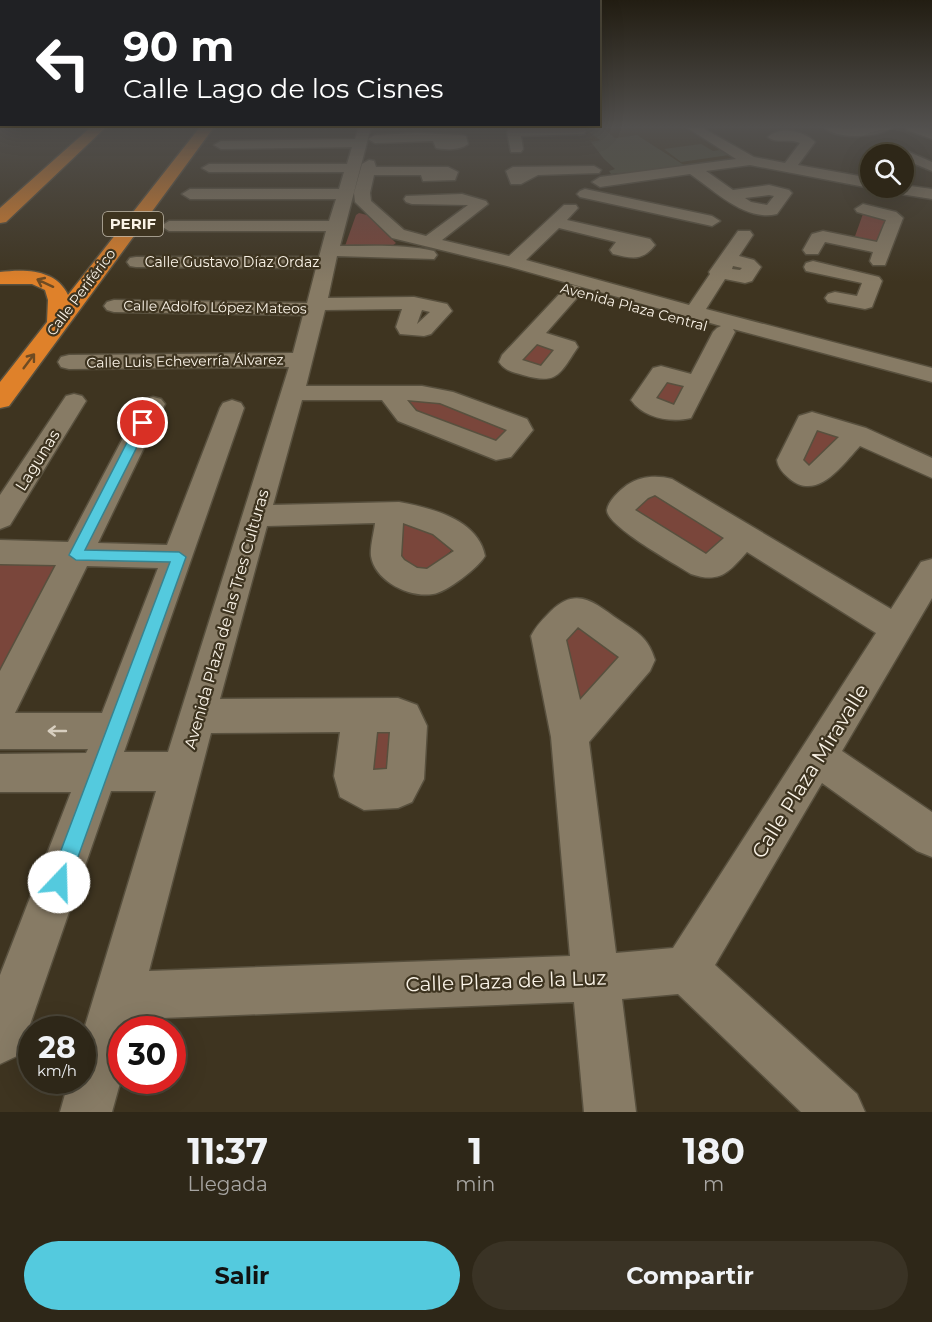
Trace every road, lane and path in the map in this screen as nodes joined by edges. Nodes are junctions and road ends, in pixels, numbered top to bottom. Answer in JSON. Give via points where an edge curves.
{"nodes":[{"id":1,"x":43,"y":179,"type":"edge"},
{"id":2,"x":167,"y":179,"type":"edge"},
{"id":3,"x":354,"y":179,"type":"edge"},
{"id":4,"x":361,"y":179,"type":"edge"},
{"id":5,"x":595,"y":179,"type":"edge"},
{"id":6,"x":707,"y":179,"type":"edge"},
{"id":7,"x":844,"y":179,"type":"edge"},
{"id":8,"x":860,"y":182,"type":"edge"},
{"id":9,"x":914,"y":191,"type":"edge"},
{"id":10,"x":190,"y":194,"type":"dead end"},
{"id":11,"x":345,"y":194,"type":"junction"},
{"id":12,"x":585,"y":194,"type":"junction"},
{"id":13,"x":932,"y":194,"type":"edge"},
{"id":14,"x":731,"y":195,"type":"dead end"},
{"id":15,"x":865,"y":198,"type":"edge"},
{"id":16,"x":412,"y":199,"type":"dead end"},
{"id":17,"x":368,"y":208,"type":"junction"},
{"id":18,"x":0,"y":218,"type":"edge"},
{"id":19,"x":712,"y":221,"type":"dead end"},
{"id":20,"x":555,"y":222,"type":"junction"},
{"id":21,"x":856,"y":225,"type":"junction"},
{"id":22,"x":169,"y":226,"type":"dead end"},
{"id":23,"x":744,"y":235,"type":"dead end"},
{"id":24,"x":334,"y":239,"type":"junction"},
{"id":25,"x":627,"y":239,"type":"dead end"},
{"id":26,"x":428,"y":242,"type":"junction"},
{"id":27,"x":397,"y":243,"type":"junction"},
{"id":28,"x":136,"y":262,"type":"dead end"},
{"id":29,"x":513,"y":262,"type":"junction"},
{"id":30,"x":842,"y":273,"type":"junction"},
{"id":31,"x":0,"y":278,"type":"edge"},
{"id":32,"x":573,"y":291,"type":"junction"},
{"id":33,"x":414,"y":303,"type":"dead end"},
{"id":34,"x":323,"y":305,"type":"junction"},
{"id":35,"x":114,"y":306,"type":"dead end"},
{"id":36,"x":694,"y":313,"type":"junction"},
{"id":37,"x":58,"y":322,"type":"junction"},
{"id":38,"x":827,"y":325,"type":"junction"},
{"id":39,"x":724,"y":332,"type":"junction"},
{"id":40,"x":533,"y":335,"type":"dead end"},
{"id":41,"x":302,"y":360,"type":"junction"},
{"id":42,"x":69,"y":362,"type":"dead end"},
{"id":43,"x":932,"y":375,"type":"edge"},
{"id":44,"x":698,"y":383,"type":"dead end"},
{"id":45,"x":932,"y":388,"type":"edge"},
{"id":46,"x":303,"y":393,"type":"junction"},
{"id":47,"x":389,"y":394,"type":"dead end"},
{"id":48,"x":0,"y":400,"type":"edge"},
{"id":49,"x":74,"y":401,"type":"dead end"},
{"id":50,"x":153,"y":404,"type":"dead end"},
{"id":51,"x":232,"y":408,"type":"dead end"},
{"id":52,"x":857,"y":434,"type":"dead end"},
{"id":53,"x":932,"y":469,"type":"edge"},
{"id":54,"x":390,"y":513,"type":"dead end"},
{"id":55,"x":270,"y":516,"type":"junction"},
{"id":56,"x":0,"y":518,"type":"edge"},
{"id":57,"x":744,"y":536,"type":"dead end"},
{"id":58,"x":0,"y":552,"type":"edge"},
{"id":59,"x":76,"y":555,"type":"junction"},
{"id":60,"x":179,"y":557,"type":"junction"},
{"id":61,"x":932,"y":571,"type":"edge"},
{"id":62,"x":896,"y":629,"type":"junction"},
{"id":63,"x":0,"y":707,"type":"edge"},
{"id":64,"x":361,"y":715,"type":"dead end"},
{"id":65,"x":211,"y":716,"type":"junction"},
{"id":66,"x":115,"y":730,"type":"junction"},
{"id":67,"x":0,"y":731,"type":"edge"},
{"id":68,"x":570,"y":737,"type":"dead end"},
{"id":69,"x":819,"y":758,"type":"junction"},
{"id":70,"x":101,"y":770,"type":"junction"},
{"id":71,"x":181,"y":771,"type":"junction"},
{"id":72,"x":0,"y":773,"type":"edge"},
{"id":73,"x":932,"y":836,"type":"edge"},
{"id":74,"x":686,"y":970,"type":"junction"},
{"id":75,"x":597,"y":978,"type":"junction"},
{"id":76,"x":118,"y":996,"type":"junction"},
{"id":77,"x":0,"y":1040,"type":"edge"},
{"id":78,"x":86,"y":1112,"type":"edge"},
{"id":79,"x":610,"y":1112,"type":"edge"},
{"id":80,"x":839,"y":1112,"type":"edge"}],
"edges":[{"from":1,"to":18,"type":"highway"},
{"from":2,"to":37,"type":"highway","name":"Calle Periférico","number":"PERIF"},
{"from":3,"to":11,"type":"street","name":"Avenida Plaza de las Tres Culturas"},
{"from":4,"to":17,"type":"street","name":"Avenida Plaza de las Tres Culturas","via":[[362,198]]},
{"from":5,"to":12,"type":"street"},
{"from":6,"to":14,"type":"street"},
{"from":7,"to":8,"type":"street"},
{"from":9,"to":13,"type":"street"},
{"from":10,"to":11,"type":"street"},
{"from":11,"to":24,"type":"street","name":"Avenida Plaza de las Tres Culturas"},
{"from":12,"to":19,"type":"street"},
{"from":12,"to":20,"type":"street"},
{"from":15,"to":21,"type":"street"},
{"from":16,"to":26,"type":"street","via":[[462,198],[480,204]]},
{"from":17,"to":24,"type":"street","via":[[352,210]]},
{"from":17,"to":27,"type":"street","name":"Avenida Plaza Central"},
{"from":20,"to":25,"type":"street"},
{"from":20,"to":29,"type":"street"},
{"from":21,"to":21,"type":"street","via":[[881,255],[894,217]]},
{"from":21,"to":30,"type":"street","via":[[821,236],[812,259]]},
{"from":22,"to":24,"type":"street"},
{"from":23,"to":36,"type":"street"},
{"from":24,"to":27,"type":"street","name":"Avenida Plaza Central"},
{"from":24,"to":28,"type":"street","name":"Calle Gustavo Díaz Ordaz"},
{"from":24,"to":34,"type":"street","name":"Avenida Plaza de las Tres Culturas"},
{"from":26,"to":27,"type":"street","name":"Avenida Plaza Central"},
{"from":26,"to":29,"type":"street","name":"Avenida Plaza Central"},
{"from":27,"to":32,"type":"street","name":"Avenida Plaza Central","via":[[427,255]]},
{"from":29,"to":36,"type":"street","name":"Avenida Plaza Central"},
{"from":30,"to":38,"type":"street"},
{"from":30,"to":38,"type":"street","via":[[872,283],[866,302]]},
{"from":37,"to":31,"type":"highway","one_way":true,"via":[[58,296],[52,286],[29,278]]},
{"from":32,"to":39,"type":"street","name":"Avenida Plaza Central"},
{"from":32,"to":40,"type":"street"},
{"from":33,"to":34,"type":"street","name":"Calle Adolfo López Mateos"},
{"from":34,"to":35,"type":"street","name":"Calle Adolfo López Mateos"},
{"from":34,"to":41,"type":"street","name":"Avenida Plaza de las Tres Culturas"},
{"from":36,"to":38,"type":"street","name":"Avenida Plaza Central"},
{"from":48,"to":37,"type":"highway","name":"Calle Periférico","number":"PERIF","one_way":true},
{"from":38,"to":43,"type":"street","name":"Avenida Plaza Central"},
{"from":39,"to":44,"type":"street"},
{"from":39,"to":45,"type":"street","name":"Avenida Plaza Central"},
{"from":41,"to":42,"type":"street","name":"Calle Luis Echeverría Álvarez"},
{"from":41,"to":46,"type":"street","name":"Avenida Plaza de las Tres Culturas"},
{"from":46,"to":47,"type":"street"},
{"from":46,"to":55,"type":"street","name":"Avenida Plaza de las Tres Culturas"},
{"from":49,"to":56,"type":"street","name":"Lagunas"},
{"from":50,"to":59,"type":"street"},
{"from":51,"to":60,"type":"street"},
{"from":52,"to":53,"type":"street"},
{"from":54,"to":55,"type":"street"},
{"from":55,"to":65,"type":"street","name":"Avenida Plaza de las Tres Culturas"},
{"from":57,"to":62,"type":"street"},
{"from":58,"to":59,"type":"street"},
{"from":59,"to":60,"type":"street"},
{"from":59,"to":63,"type":"street"},
{"from":60,"to":66,"type":"street"},
{"from":61,"to":62,"type":"street","name":"Calle Plaza Miravalle"},
{"from":62,"to":69,"type":"street","name":"Calle Plaza Miravalle"},
{"from":64,"to":65,"type":"street"},
{"from":65,"to":71,"type":"street","name":"Avenida Plaza de las Tres Culturas"},
{"from":66,"to":67,"type":"street","one_way":true},
{"from":66,"to":70,"type":"street"},
{"from":68,"to":75,"type":"street"},
{"from":69,"to":73,"type":"street"},
{"from":69,"to":74,"type":"street","name":"Calle Plaza Miravalle"},
{"from":70,"to":71,"type":"street"},
{"from":70,"to":72,"type":"street"},
{"from":70,"to":77,"type":"street"},
{"from":71,"to":76,"type":"street","name":"Avenida Plaza de las Tres Culturas"},
{"from":74,"to":75,"type":"street","name":"Calle Plaza de la Luz"},
{"from":74,"to":80,"type":"street"},
{"from":75,"to":76,"type":"street","name":"Calle Plaza de la Luz"},
{"from":75,"to":79,"type":"street"},
{"from":76,"to":78,"type":"street","name":"Avenida Plaza de las Tres Culturas"}]}
